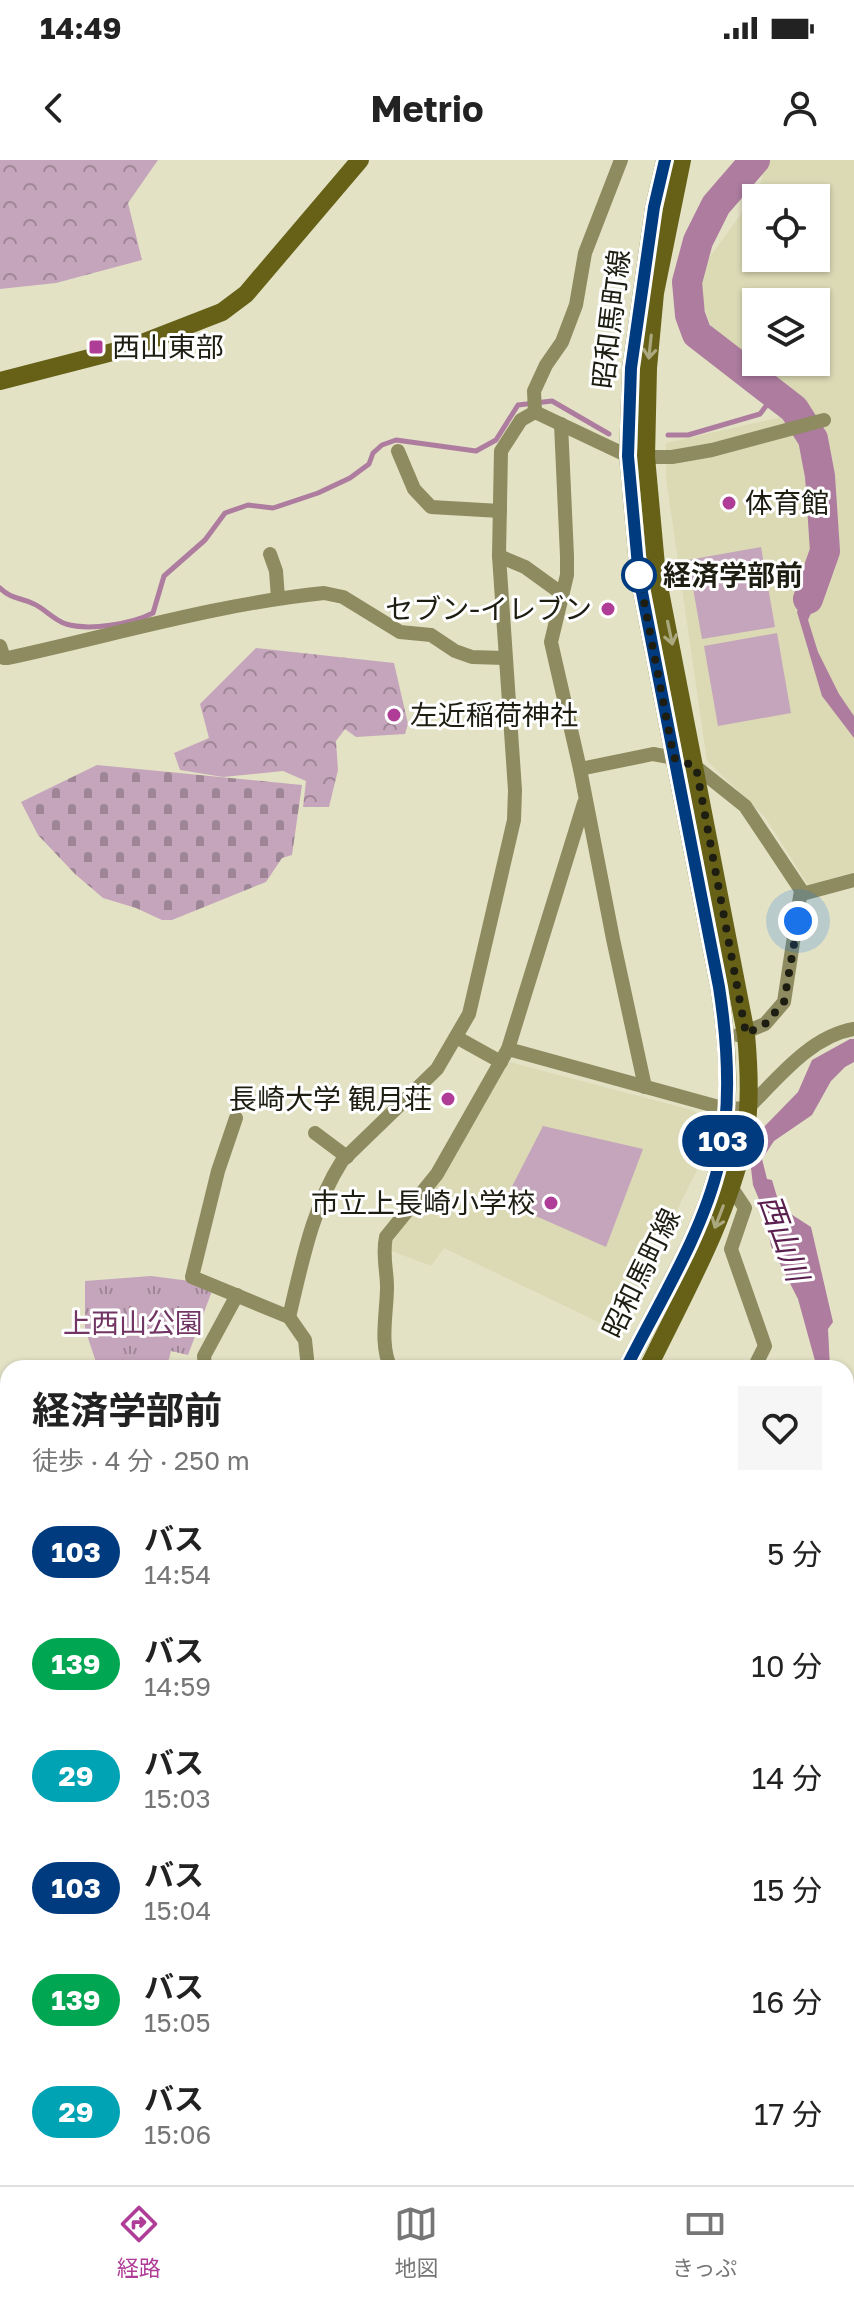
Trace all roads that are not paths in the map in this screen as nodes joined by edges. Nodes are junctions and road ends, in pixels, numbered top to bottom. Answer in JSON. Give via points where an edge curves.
{"nodes":[{"id":1,"x":360,"y":160,"type":"edge"},
{"id":2,"x":621,"y":160,"type":"edge"},
{"id":3,"x":665,"y":160,"type":"edge"},
{"id":4,"x":682,"y":160,"type":"edge"},
{"id":5,"x":0,"y":381,"type":"edge"},
{"id":6,"x":535,"y":408,"type":"junction"},
{"id":7,"x":824,"y":420,"type":"dead end"},
{"id":8,"x":561,"y":424,"type":"junction"},
{"id":9,"x":398,"y":451,"type":"dead end"},
{"id":10,"x":637,"y":456,"type":"junction"},
{"id":11,"x":500,"y":511,"type":"junction"},
{"id":12,"x":270,"y":554,"type":"dead end"},
{"id":13,"x":499,"y":556,"type":"junction"},
{"id":14,"x":561,"y":593,"type":"junction"},
{"id":15,"x":278,"y":598,"type":"junction"},
{"id":16,"x":0,"y":646,"type":"edge"},
{"id":17,"x":505,"y":658,"type":"junction"},
{"id":18,"x":674,"y":758,"type":"junction"},
{"id":19,"x":696,"y":767,"type":"junction"},
{"id":20,"x":580,"y":769,"type":"junction"},
{"id":21,"x":585,"y":799,"type":"junction"},
{"id":22,"x":854,"y":880,"type":"edge"},
{"id":23,"x":802,"y":894,"type":"junction"},
{"id":24,"x":854,"y":1028,"type":"edge"},
{"id":25,"x":746,"y":1034,"type":"junction"},
{"id":26,"x":456,"y":1037,"type":"junction"},
{"id":27,"x":727,"y":1037,"type":"junction"},
{"id":28,"x":505,"y":1056,"type":"junction"},
{"id":29,"x":645,"y":1087,"type":"junction"},
{"id":30,"x":748,"y":1108,"type":"junction"},
{"id":31,"x":726,"y":1109,"type":"junction"},
{"id":32,"x":236,"y":1118,"type":"dead end"},
{"id":33,"x":315,"y":1133,"type":"dead end"},
{"id":34,"x":347,"y":1157,"type":"junction"},
{"id":35,"x":731,"y":1187,"type":"junction"},
{"id":36,"x":237,"y":1295,"type":"junction"},
{"id":37,"x":289,"y":1317,"type":"junction"},
{"id":38,"x":204,"y":1360,"type":"edge"},
{"id":39,"x":307,"y":1360,"type":"edge"},
{"id":40,"x":387,"y":1360,"type":"edge"},
{"id":41,"x":630,"y":1360,"type":"edge"},
{"id":42,"x":652,"y":1360,"type":"edge"},
{"id":43,"x":758,"y":1360,"type":"edge"}],
"edges":[{"from":1,"to":5,"type":"main road","via":[[246,294],[222,312],[132,347]]},
{"from":2,"to":6,"type":"street","via":[[585,253],[576,305],[534,391]]},
{"from":3,"to":10,"type":"main road","name":"昭和馬町線","via":[[631,368]]},
{"from":4,"to":10,"type":"main road","name":"昭和馬町線","one_way":true,"via":[[655,293]]},
{"from":6,"to":8,"type":"street"},
{"from":6,"to":11,"type":"street","via":[[501,451]]},
{"from":7,"to":10,"type":"street","via":[[686,455]]},
{"from":8,"to":10,"type":"street"},
{"from":8,"to":14,"type":"street","via":[[567,556]]},
{"from":9,"to":11,"type":"street","via":[[414,489],[431,507]]},
{"from":10,"to":18,"type":"main road","name":"昭和馬町線","via":[[639,577]]},
{"from":10,"to":19,"type":"main road","name":"昭和馬町線","one_way":true},
{"from":11,"to":13,"type":"street"},
{"from":12,"to":15,"type":"street"},
{"from":13,"to":14,"type":"street"},
{"from":13,"to":17,"type":"street"},
{"from":14,"to":20,"type":"street","via":[[551,642]]},
{"from":15,"to":16,"type":"street","via":[[8,658]]},
{"from":15,"to":17,"type":"street","via":[[324,593],[343,597],[400,632],[431,635],[472,657]]},
{"from":17,"to":26,"type":"street","via":[[514,820],[469,1014]]},
{"from":18,"to":19,"type":"street"},
{"from":18,"to":20,"type":"street","via":[[653,754]]},
{"from":18,"to":27,"type":"main road","name":"昭和馬町線"},
{"from":19,"to":23,"type":"street","via":[[745,806]]},
{"from":19,"to":25,"type":"main road","name":"昭和馬町線"},
{"from":20,"to":21,"type":"street"},
{"from":21,"to":28,"type":"street"},
{"from":21,"to":29,"type":"street"},
{"from":22,"to":23,"type":"street"},
{"from":23,"to":25,"type":"street","via":[[784,1002],[765,1024]]},
{"from":24,"to":30,"type":"street","via":[[830,1036],[799,1057]]},
{"from":25,"to":27,"type":"street"},
{"from":25,"to":30,"type":"main road","name":"昭和馬町線"},
{"from":26,"to":28,"type":"street"},
{"from":26,"to":34,"type":"street","via":[[437,1069]]},
{"from":27,"to":31,"type":"main road","name":"昭和馬町線"},
{"from":28,"to":29,"type":"street"},
{"from":28,"to":40,"type":"street","via":[[437,1174],[386,1237]]},
{"from":29,"to":31,"type":"street"},
{"from":30,"to":31,"type":"street"},
{"from":30,"to":35,"type":"main road","name":"昭和馬町線"},
{"from":31,"to":41,"type":"main road","name":"昭和馬町線","via":[[718,1166],[695,1230]]},
{"from":32,"to":36,"type":"street","via":[[192,1277]]},
{"from":33,"to":34,"type":"street"},
{"from":34,"to":37,"type":"street","via":[[319,1203]]},
{"from":35,"to":42,"type":"main road","name":"昭和馬町線","one_way":true},
{"from":35,"to":43,"type":"street","via":[[745,1208],[731,1249],[765,1346]]},
{"from":36,"to":37,"type":"street"},
{"from":36,"to":38,"type":"street"},
{"from":37,"to":39,"type":"street","via":[[305,1340]]}]}
